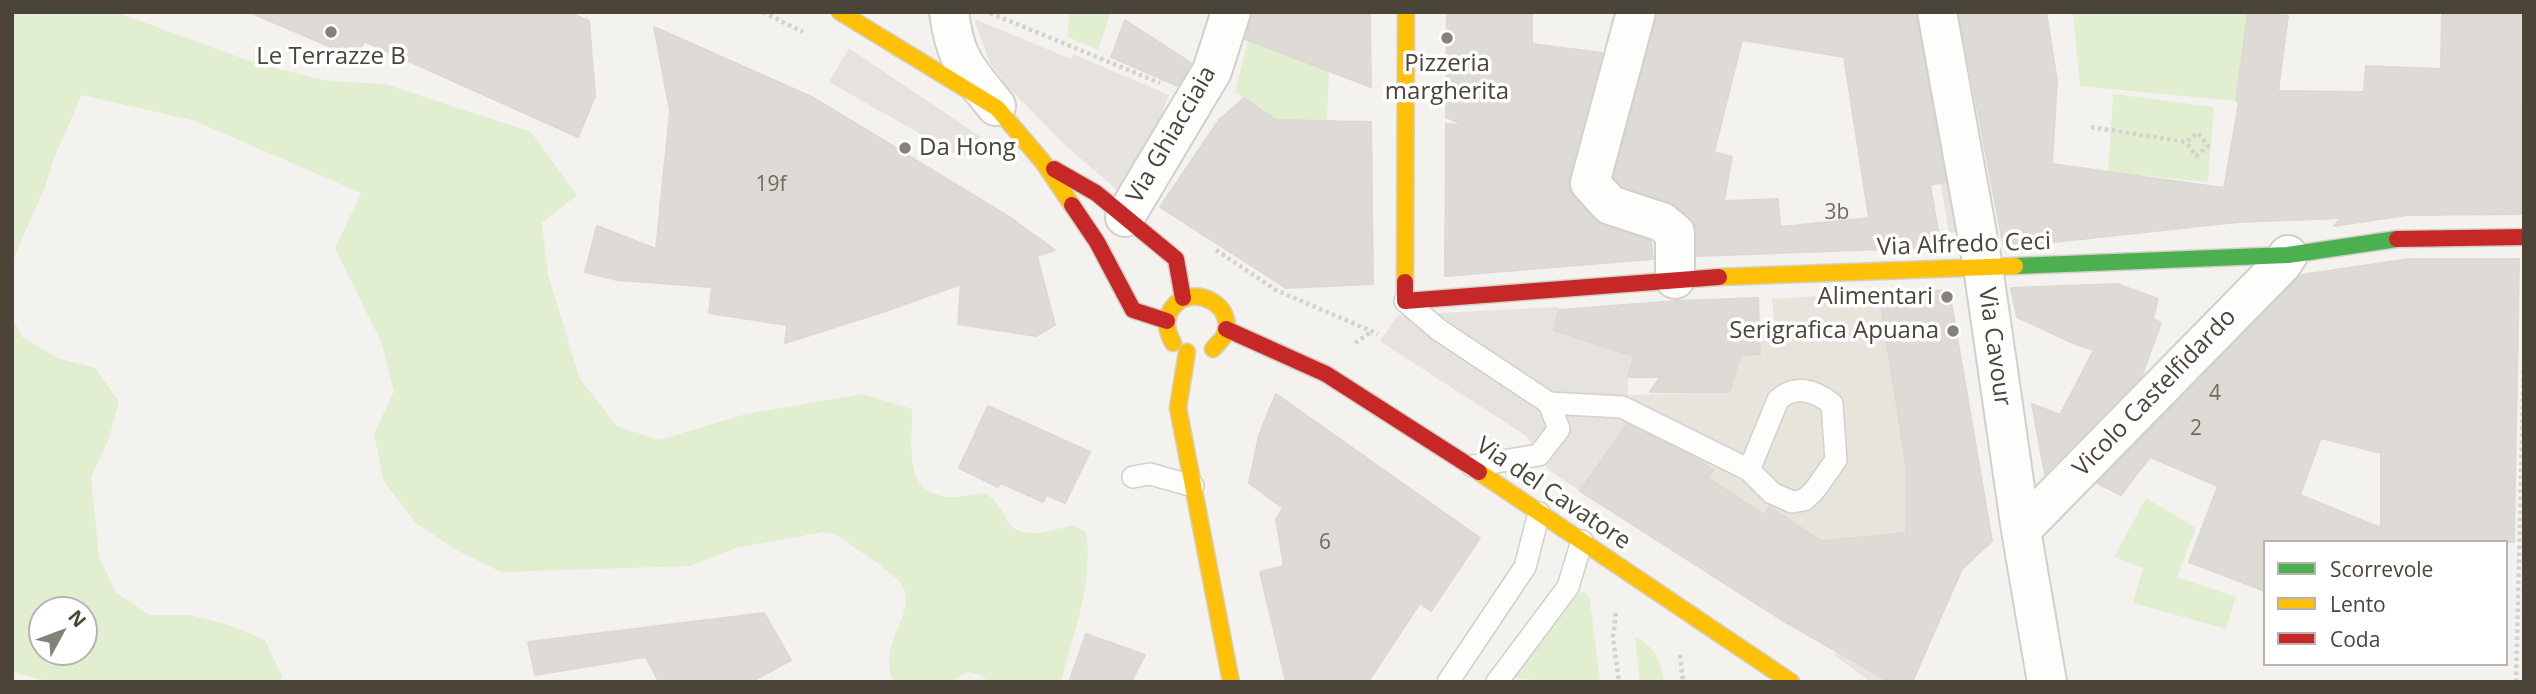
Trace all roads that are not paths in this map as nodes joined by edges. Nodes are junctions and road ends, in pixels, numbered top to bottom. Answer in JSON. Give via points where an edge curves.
{"nodes":[{"id":1,"x":840,"y":12,"type":"edge"},
{"id":2,"x":948,"y":12,"type":"edge"},
{"id":3,"x":1231,"y":12,"type":"edge"},
{"id":4,"x":1406,"y":12,"type":"edge"},
{"id":5,"x":1636,"y":12,"type":"edge"},
{"id":6,"x":1937,"y":12,"type":"edge"},
{"id":7,"x":997,"y":108,"type":"junction"},
{"id":8,"x":1043,"y":162,"type":"junction"},
{"id":9,"x":1125,"y":217,"type":"junction"},
{"id":10,"x":2524,"y":237,"type":"edge"},
{"id":11,"x":2288,"y":255,"type":"junction"},
{"id":12,"x":1983,"y":267,"type":"junction"},
{"id":13,"x":1675,"y":279,"type":"junction"},
{"id":14,"x":1183,"y":298,"type":"junction"},
{"id":15,"x":1405,"y":300,"type":"junction"},
{"id":16,"x":1167,"y":321,"type":"junction"},
{"id":17,"x":1226,"y":329,"type":"junction"},
{"id":18,"x":1186,"y":352,"type":"junction"},
{"id":19,"x":1206,"y":352,"type":"junction"},
{"id":20,"x":1284,"y":354,"type":"junction"},
{"id":21,"x":1549,"y":403,"type":"junction"},
{"id":22,"x":1471,"y":466,"type":"junction"},
{"id":23,"x":1749,"y":470,"type":"junction"},
{"id":24,"x":1133,"y":477,"type":"dead end"},
{"id":25,"x":1192,"y":486,"type":"junction"},
{"id":26,"x":1539,"y":513,"type":"junction"},
{"id":27,"x":2021,"y":530,"type":"junction"},
{"id":28,"x":1582,"y":541,"type":"junction"},
{"id":29,"x":1231,"y":682,"type":"edge"},
{"id":30,"x":1448,"y":682,"type":"edge"},
{"id":31,"x":1497,"y":682,"type":"edge"},
{"id":32,"x":1791,"y":682,"type":"edge"},
{"id":33,"x":2047,"y":682,"type":"edge"}],
"edges":[{"from":1,"to":7,"type":"main road"},
{"from":2,"to":7,"type":"street","via":[[960,57]]},
{"from":3,"to":9,"type":"street","name":"Via Ghiacciaia","via":[[1212,71]]},
{"from":4,"to":15,"type":"main road"},
{"from":5,"to":13,"type":"street","via":[[1590,183],[1609,205],[1662,222],[1675,233]]},
{"from":6,"to":12,"type":"street","name":"Via Cavour"},
{"from":7,"to":8,"type":"main road"},
{"from":8,"to":9,"type":"main road","via":[[1096,193]]},
{"from":8,"to":16,"type":"main road","via":[[1097,242],[1133,310]]},
{"from":9,"to":14,"type":"main road","via":[[1176,259]]},
{"from":10,"to":11,"type":"main road","name":"Via Alfredo Ceci","via":[[2407,237]]},
{"from":11,"to":12,"type":"main road","name":"Via Alfredo Ceci"},
{"from":11,"to":27,"type":"street","name":"Vicolo Castelfidardo"},
{"from":12,"to":13,"type":"main road","name":"Via Alfredo Ceci"},
{"from":12,"to":27,"type":"street","name":"Via Cavour"},
{"from":13,"to":15,"type":"main road","name":"Via Alfredo Ceci"},
{"from":14,"to":16,"type":"main road","via":[[1175,303]]},
{"from":14,"to":17,"type":"main road","via":[[1209,297],[1224,313]]},
{"from":15,"to":21,"type":"lane","via":[[1439,330]]},
{"from":16,"to":18,"type":"main road","via":[[1171,340]]},
{"from":17,"to":19,"type":"main road","via":[[1222,340]]},
{"from":17,"to":20,"type":"main road","name":"Via del Cavatore"},
{"from":18,"to":19,"type":"main road","name":"Via del Cavatore"},
{"from":18,"to":25,"type":"main road","via":[[1178,408]]},
{"from":19,"to":20,"type":"main road","name":"Via del Cavatore"},
{"from":20,"to":22,"type":"main road","name":"Via del Cavatore","via":[[1326,374]]},
{"from":21,"to":22,"type":"lane","via":[[1559,429],[1539,455]]},
{"from":21,"to":23,"type":"lane","via":[[1622,407]]},
{"from":22,"to":26,"type":"main road","name":"Via del Cavatore"},
{"from":23,"to":23,"type":"lane","via":[[1772,493],[1792,502],[1804,500],[1836,460],[1832,404],[1798,388],[1786,392],[1778,400]]},
{"from":24,"to":25,"type":"lane","via":[[1150,474]]},
{"from":25,"to":29,"type":"main road"},
{"from":26,"to":28,"type":"main road","name":"Via del Cavatore"},
{"from":26,"to":30,"type":"lane","via":[[1525,567]]},
{"from":27,"to":33,"type":"street","name":"Via Cavour"},
{"from":28,"to":31,"type":"lane","via":[[1568,587]]},
{"from":28,"to":32,"type":"main road","name":"Via del Cavatore"}]}
